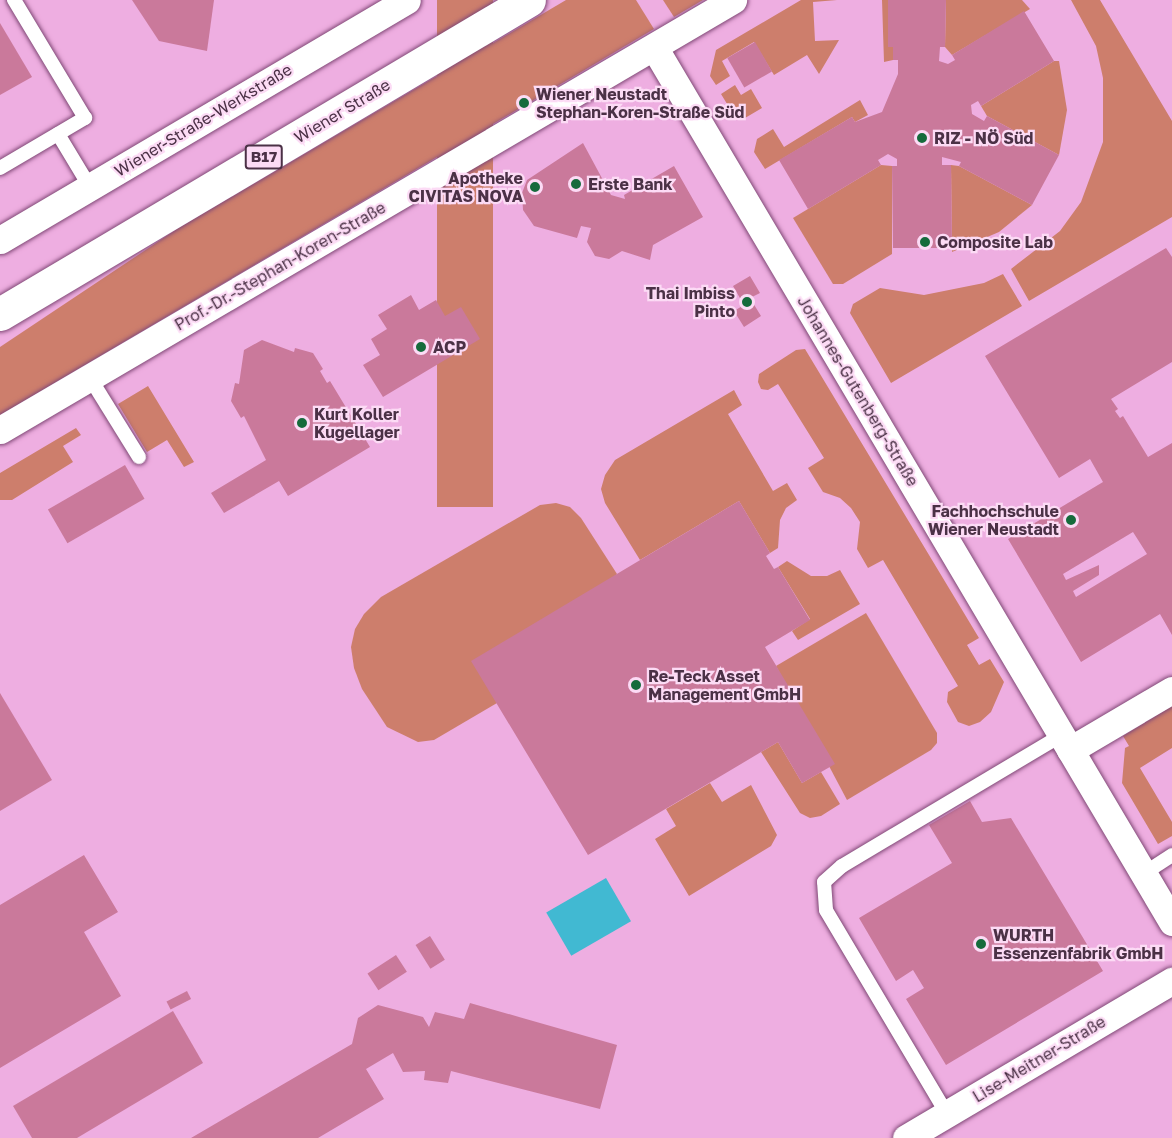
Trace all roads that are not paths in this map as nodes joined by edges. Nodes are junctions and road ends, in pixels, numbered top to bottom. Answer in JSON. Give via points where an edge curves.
{"nodes":[{"id":1,"x":14,"y":0,"type":"edge"},
{"id":2,"x":406,"y":0,"type":"edge"},
{"id":3,"x":529,"y":0,"type":"edge"},
{"id":4,"x":733,"y":0,"type":"edge"},
{"id":5,"x":654,"y":47,"type":"junction"},
{"id":6,"x":58,"y":134,"type":"junction"},
{"id":7,"x":0,"y":168,"type":"edge"},
{"id":8,"x":90,"y":187,"type":"junction"},
{"id":9,"x":0,"y":240,"type":"edge"},
{"id":10,"x":0,"y":314,"type":"edge"},
{"id":11,"x":90,"y":378,"type":"junction"},
{"id":12,"x":0,"y":430,"type":"edge"},
{"id":13,"x":138,"y":457,"type":"dead end"},
{"id":14,"x":1172,"y":690,"type":"edge"},
{"id":15,"x":1066,"y":742,"type":"junction"},
{"id":16,"x":1172,"y":855,"type":"edge"},
{"id":17,"x":1143,"y":873,"type":"junction"},
{"id":18,"x":1172,"y":922,"type":"edge"},
{"id":19,"x":1172,"y":981,"type":"edge"},
{"id":20,"x":947,"y":1114,"type":"junction"},
{"id":21,"x":906,"y":1138,"type":"edge"}],
"edges":[{"from":1,"to":6,"type":"lane","via":[[85,118]]},
{"from":2,"to":8,"type":"street","name":"Wiener-Straße-Werkstraße"},
{"from":3,"to":10,"type":"main road","name":"Wiener Straße","number":"B17"},
{"from":4,"to":5,"type":"street","name":"Prof.-Dr.-Stephan-Koren-Straße"},
{"from":5,"to":11,"type":"street","name":"Prof.-Dr.-Stephan-Koren-Straße"},
{"from":5,"to":15,"type":"street","name":"Johannes-Gutenberg-Straße"},
{"from":6,"to":7,"type":"lane"},
{"from":6,"to":8,"type":"lane"},
{"from":8,"to":9,"type":"street","name":"Wiener-Straße-Werkstraße"},
{"from":11,"to":12,"type":"street","name":"Prof.-Dr.-Stephan-Koren-Straße"},
{"from":11,"to":13,"type":"lane"},
{"from":14,"to":15,"type":"street"},
{"from":15,"to":17,"type":"street","name":"Johannes-Gutenberg-Straße"},
{"from":15,"to":20,"type":"lane","via":[[1009,767],[842,866],[824,882],[826,910]]},
{"from":16,"to":17,"type":"lane"},
{"from":17,"to":18,"type":"street","name":"Johannes-Gutenberg-Straße"},
{"from":19,"to":20,"type":"street","name":"Lise-Meitner-Straße"},
{"from":20,"to":21,"type":"street","name":"Lise-Meitner-Straße"}]}
